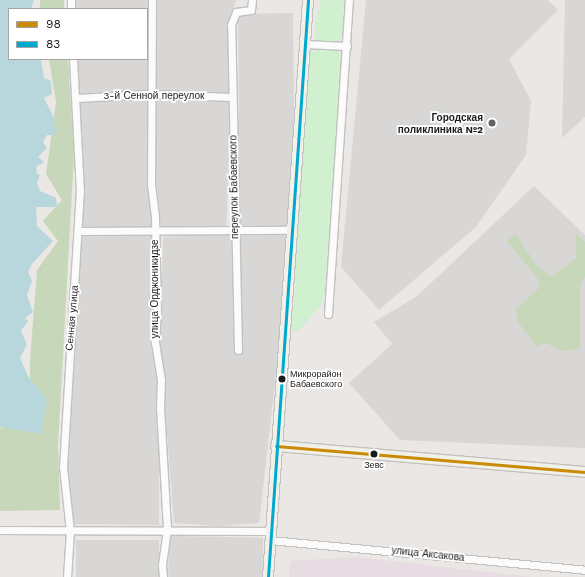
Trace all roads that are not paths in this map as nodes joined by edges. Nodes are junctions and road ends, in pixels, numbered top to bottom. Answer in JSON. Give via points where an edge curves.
{"nodes":[{"id":1,"x":152,"y":0,"type":"edge"},
{"id":2,"x":252,"y":0,"type":"edge"},
{"id":3,"x":308,"y":0,"type":"edge"},
{"id":4,"x":349,"y":0,"type":"edge"},
{"id":5,"x":305,"y":44,"type":"junction"},
{"id":6,"x":347,"y":46,"type":"junction"},
{"id":7,"x":73,"y":60,"type":"edge"},
{"id":8,"x":151,"y":94,"type":"junction"},
{"id":9,"x":232,"y":97,"type":"junction"},
{"id":10,"x":76,"y":98,"type":"junction"},
{"id":11,"x":234,"y":229,"type":"junction"},
{"id":12,"x":292,"y":230,"type":"junction"},
{"id":13,"x":78,"y":231,"type":"junction"},
{"id":14,"x":155,"y":232,"type":"junction"},
{"id":15,"x":328,"y":314,"type":"dead end"},
{"id":16,"x":238,"y":350,"type":"dead end"},
{"id":17,"x":276,"y":446,"type":"junction"},
{"id":18,"x":585,"y":472,"type":"edge"},
{"id":19,"x":167,"y":529,"type":"junction"},
{"id":20,"x":0,"y":530,"type":"edge"},
{"id":21,"x":70,"y":531,"type":"junction"},
{"id":22,"x":271,"y":536,"type":"junction"},
{"id":23,"x":585,"y":570,"type":"edge"},
{"id":24,"x":67,"y":577,"type":"edge"},
{"id":25,"x":163,"y":577,"type":"edge"},
{"id":26,"x":268,"y":577,"type":"edge"}],
"edges":[{"from":1,"to":8,"type":"street","name":"улица Орджоникидзе"},
{"from":2,"to":9,"type":"street","name":"переулок Бабаевского","via":[[252,10],[236,12],[231,25]]},
{"from":3,"to":5,"type":"main road"},
{"from":4,"to":6,"type":"street"},
{"from":5,"to":6,"type":"street"},
{"from":5,"to":12,"type":"main road"},
{"from":6,"to":15,"type":"street"},
{"from":7,"to":10,"type":"street","name":"Сенная улица"},
{"from":8,"to":9,"type":"street","name":"3-й Сенной переулок"},
{"from":8,"to":10,"type":"street","name":"3-й Сенной переулок"},
{"from":8,"to":14,"type":"street","name":"улица Орджоникидзе","via":[[151,184]]},
{"from":9,"to":11,"type":"street","name":"переулок Бабаевского"},
{"from":10,"to":13,"type":"street","name":"Сенная улица","via":[[80,192]]},
{"from":11,"to":12,"type":"street"},
{"from":11,"to":14,"type":"street"},
{"from":11,"to":16,"type":"street","name":"переулок Бабаевского"},
{"from":12,"to":17,"type":"main road"},
{"from":13,"to":14,"type":"street"},
{"from":13,"to":21,"type":"street","name":"Сенная улица","via":[[63,467]]},
{"from":14,"to":19,"type":"street","name":"улица Орджоникидзе","via":[[155,342],[161,379],[160,407]]},
{"from":17,"to":18,"type":"main road"},
{"from":17,"to":22,"type":"main road"},
{"from":19,"to":21,"type":"street","name":"улица Аксакова"},
{"from":19,"to":22,"type":"street","name":"улица Аксакова"},
{"from":19,"to":25,"type":"street","name":"улица Орджоникидзе"},
{"from":20,"to":21,"type":"street","name":"улица Аксакова"},
{"from":21,"to":24,"type":"street","name":"Сенная улица"},
{"from":22,"to":23,"type":"street","name":"улица Аксакова"},
{"from":22,"to":26,"type":"main road"}]}
